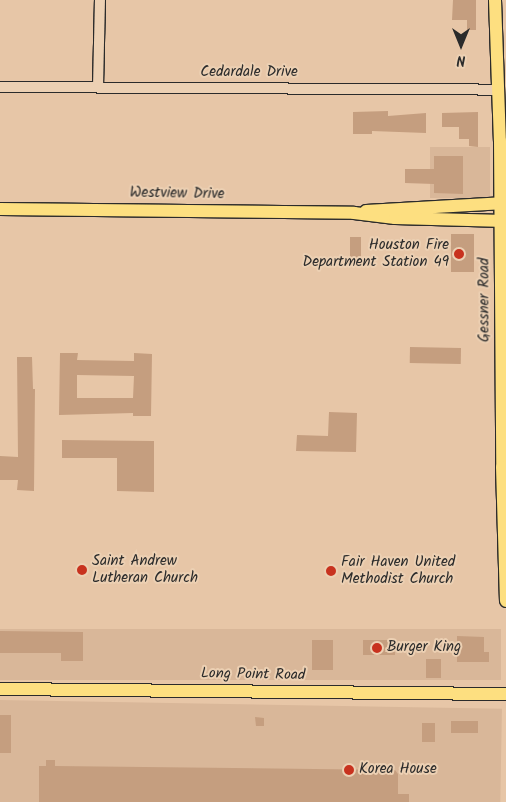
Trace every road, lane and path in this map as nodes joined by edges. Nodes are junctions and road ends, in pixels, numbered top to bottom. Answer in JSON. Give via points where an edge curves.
{"nodes":[{"id":1,"x":100,"y":0,"type":"edge"},
{"id":2,"x":494,"y":0,"type":"edge"},
{"id":3,"x":0,"y":87,"type":"edge"},
{"id":4,"x":98,"y":87,"type":"junction"},
{"id":5,"x":497,"y":90,"type":"junction"},
{"id":6,"x":504,"y":203,"type":"edge"},
{"id":7,"x":0,"y":209,"type":"edge"},
{"id":8,"x":354,"y":213,"type":"junction"},
{"id":9,"x":504,"y":221,"type":"edge"},
{"id":10,"x":504,"y":253,"type":"edge"},
{"id":11,"x":503,"y":357,"type":"edge"},
{"id":12,"x":504,"y":467,"type":"edge"},
{"id":13,"x":506,"y":601,"type":"edge"},
{"id":14,"x":0,"y":689,"type":"edge"},
{"id":15,"x":506,"y":694,"type":"edge"}],
"edges":[{"from":1,"to":4,"type":"street"},
{"from":2,"to":5,"type":"main road","name":"Gessner Road"},
{"from":3,"to":4,"type":"street","name":"Cedardale Drive"},
{"from":4,"to":5,"type":"street","name":"Cedardale Drive"},
{"from":5,"to":6,"type":"main road","name":"Gessner Road"},
{"from":6,"to":8,"type":"main road","name":"Westview Drive","via":[[380,208]]},
{"from":6,"to":9,"type":"main road","name":"Gessner Road"},
{"from":7,"to":8,"type":"main road","name":"Westview Drive"},
{"from":8,"to":9,"type":"main road","name":"Westview Drive","via":[[395,218]]},
{"from":9,"to":10,"type":"main road","name":"Gessner Road"},
{"from":10,"to":11,"type":"main road","name":"Gessner Road"},
{"from":11,"to":12,"type":"main road","name":"Gessner Road"},
{"from":12,"to":13,"type":"main road","name":"Gessner Road"},
{"from":14,"to":15,"type":"main road","name":"Long Point Road"}]}
